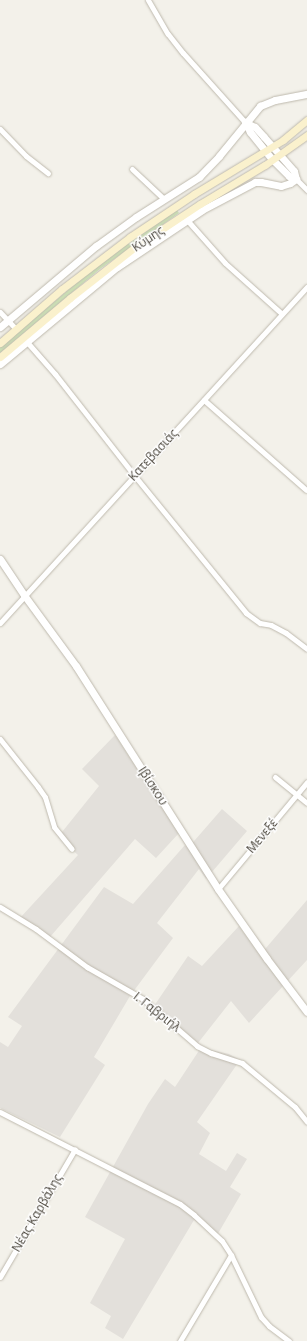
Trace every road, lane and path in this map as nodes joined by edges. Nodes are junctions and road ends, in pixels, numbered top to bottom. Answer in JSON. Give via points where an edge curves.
{"nodes":[{"id":1,"x":148,"y":0,"type":"edge"},
{"id":2,"x":307,"y":94,"type":"edge"},
{"id":3,"x":307,"y":120,"type":"edge"},
{"id":4,"x":246,"y":122,"type":"junction"},
{"id":5,"x":0,"y":129,"type":"edge"},
{"id":6,"x":307,"y":135,"type":"edge"},
{"id":7,"x":272,"y":146,"type":"junction"},
{"id":8,"x":266,"y":151,"type":"junction"},
{"id":9,"x":280,"y":155,"type":"junction"},
{"id":10,"x":273,"y":160,"type":"junction"},
{"id":11,"x":132,"y":169,"type":"dead end"},
{"id":12,"x":48,"y":173,"type":"dead end"},
{"id":13,"x":296,"y":179,"type":"junction"},
{"id":14,"x":307,"y":190,"type":"edge"},
{"id":15,"x":164,"y":199,"type":"junction"},
{"id":16,"x":186,"y":220,"type":"junction"},
{"id":17,"x":307,"y":288,"type":"edge"},
{"id":18,"x":0,"y":312,"type":"edge"},
{"id":19,"x":282,"y":314,"type":"junction"},
{"id":20,"x":8,"y":320,"type":"junction"},
{"id":21,"x":0,"y":327,"type":"edge"},
{"id":22,"x":16,"y":329,"type":"junction"},
{"id":23,"x":27,"y":342,"type":"junction"},
{"id":24,"x":0,"y":343,"type":"edge"},
{"id":25,"x":0,"y":358,"type":"edge"},
{"id":26,"x":0,"y":364,"type":"edge"},
{"id":27,"x":204,"y":400,"type":"junction"},
{"id":28,"x":134,"y":475,"type":"junction"},
{"id":29,"x":306,"y":490,"type":"edge"},
{"id":30,"x":0,"y":558,"type":"edge"},
{"id":31,"x":24,"y":595,"type":"junction"},
{"id":32,"x":0,"y":623,"type":"edge"},
{"id":33,"x":307,"y":649,"type":"edge"},
{"id":34,"x":0,"y":739,"type":"edge"},
{"id":35,"x":275,"y":777,"type":"dead end"},
{"id":36,"x":307,"y":782,"type":"edge"},
{"id":37,"x":297,"y":795,"type":"junction"},
{"id":38,"x":307,"y":803,"type":"edge"},
{"id":39,"x":72,"y":849,"type":"dead end"},
{"id":40,"x":218,"y":889,"type":"junction"},
{"id":41,"x":0,"y":907,"type":"edge"},
{"id":42,"x":307,"y":1012,"type":"edge"},
{"id":43,"x":0,"y":1112,"type":"edge"},
{"id":44,"x":307,"y":1122,"type":"edge"},
{"id":45,"x":75,"y":1149,"type":"junction"},
{"id":46,"x":231,"y":1255,"type":"junction"},
{"id":47,"x":0,"y":1277,"type":"edge"},
{"id":48,"x":180,"y":1341,"type":"edge"},
{"id":49,"x":289,"y":1341,"type":"edge"}],
"edges":[{"from":1,"to":4,"type":"street","via":[[168,34],[183,53]]},
{"from":2,"to":4,"type":"street","via":[[266,103]]},
{"from":3,"to":7,"type":"main road","name":"Κύμης"},
{"from":4,"to":7,"type":"street","via":[[255,127]]},
{"from":4,"to":8,"type":"street","via":[[250,132]]},
{"from":4,"to":15,"type":"street","via":[[204,172]]},
{"from":5,"to":12,"type":"street","via":[[26,156]]},
{"from":6,"to":9,"type":"main road","name":"Κύμης"},
{"from":7,"to":8,"type":"main road","name":"Κύμης"},
{"from":7,"to":9,"type":"street"},
{"from":8,"to":10,"type":"street"},
{"from":8,"to":22,"type":"main road","name":"Κύμης","via":[[194,194],[130,237]]},
{"from":9,"to":10,"type":"main road","name":"Κύμης"},
{"from":9,"to":13,"type":"street","via":[[294,171]]},
{"from":10,"to":13,"type":"street","via":[[289,176]]},
{"from":10,"to":25,"type":"main road","name":"Κύμης","via":[[200,204],[130,251]]},
{"from":11,"to":15,"type":"street"},
{"from":13,"to":14,"type":"street"},
{"from":13,"to":16,"type":"street","via":[[281,186],[256,182]]},
{"from":15,"to":20,"type":"street","via":[[96,246]]},
{"from":16,"to":19,"type":"street","via":[[225,264]]},
{"from":16,"to":23,"type":"street","via":[[118,267],[65,308]]},
{"from":17,"to":19,"type":"street","name":"Κατεβασιάς"},
{"from":18,"to":20,"type":"street"},
{"from":19,"to":27,"type":"street","name":"Κατεβασιάς"},
{"from":20,"to":21,"type":"street"},
{"from":20,"to":22,"type":"street"},
{"from":22,"to":24,"type":"main road","name":"Κύμης"},
{"from":23,"to":26,"type":"street"},
{"from":23,"to":28,"type":"street"},
{"from":27,"to":28,"type":"street","name":"Κατεβασιάς"},
{"from":27,"to":29,"type":"street"},
{"from":28,"to":31,"type":"street","name":"Κατεβασιάς"},
{"from":28,"to":33,"type":"street","via":[[246,613],[260,623],[271,625],[286,633]]},
{"from":30,"to":31,"type":"street","name":"Ιβίσκου"},
{"from":31,"to":32,"type":"street","name":"Κατεβασιάς"},
{"from":31,"to":40,"type":"street","name":"Ιβίσκου","via":[[76,666]]},
{"from":34,"to":39,"type":"street","via":[[45,797],[54,827]]},
{"from":35,"to":37,"type":"street"},
{"from":36,"to":37,"type":"street","name":"Μενεξέ"},
{"from":37,"to":38,"type":"street"},
{"from":37,"to":40,"type":"street","name":"Μενεξέ"},
{"from":40,"to":42,"type":"street","name":"Ιβίσκου"},
{"from":41,"to":44,"type":"street","name":"Ι. Γαβριήλ","via":[[36,929],[87,967],[143,999],[197,1046],[242,1063],[295,1107]]},
{"from":43,"to":45,"type":"street"},
{"from":45,"to":46,"type":"street","via":[[120,1175],[180,1204],[209,1228]]},
{"from":45,"to":47,"type":"street","name":"Νέας Καρβάλης"},
{"from":46,"to":48,"type":"street"},
{"from":46,"to":49,"type":"street","via":[[261,1317]]}]}
